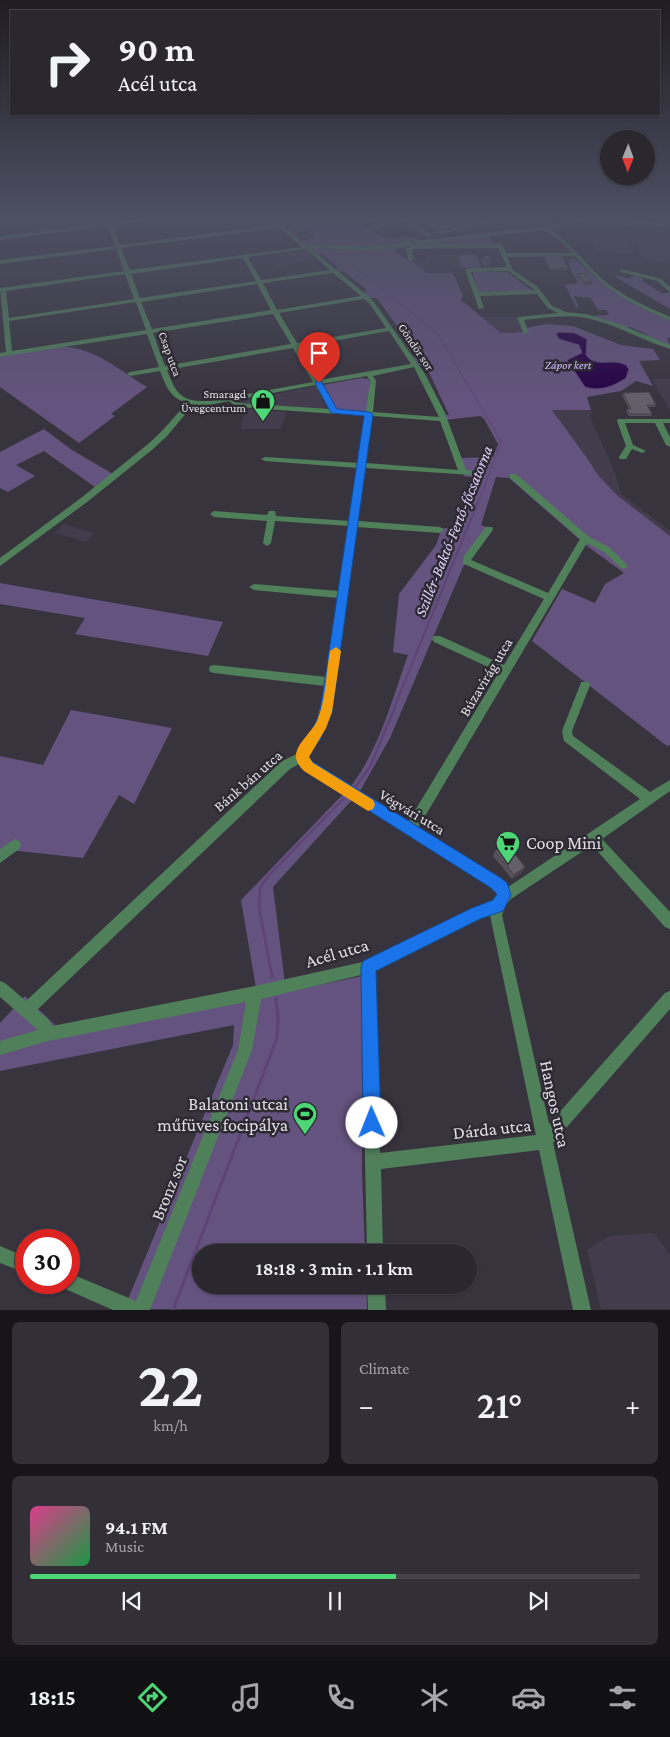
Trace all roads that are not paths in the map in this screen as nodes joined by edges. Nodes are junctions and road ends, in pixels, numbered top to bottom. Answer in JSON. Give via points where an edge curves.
{"nodes":[{"id":1,"x":68,"y":280,"type":"edge"},
{"id":2,"x":131,"y":280,"type":"edge"},
{"id":3,"x":272,"y":280,"type":"edge"},
{"id":4,"x":347,"y":280,"type":"edge"},
{"id":5,"x":471,"y":280,"type":"edge"},
{"id":6,"x":524,"y":280,"type":"edge"},
{"id":7,"x":600,"y":280,"type":"edge"},
{"id":8,"x":259,"y":282,"type":"junction"},
{"id":9,"x":2,"y":289,"type":"edge"},
{"id":10,"x":539,"y":292,"type":"junction"},
{"id":11,"x":476,"y":295,"type":"junction"},
{"id":12,"x":368,"y":297,"type":"junction"},
{"id":13,"x":138,"y":300,"type":"junction"},
{"id":14,"x":550,"y":307,"type":"junction"},
{"id":15,"x":480,"y":308,"type":"dead end"},
{"id":16,"x":275,"y":312,"type":"junction"},
{"id":17,"x":565,"y":314,"type":"junction"},
{"id":18,"x":547,"y":316,"type":"junction"},
{"id":19,"x":670,"y":319,"type":"edge"},
{"id":20,"x":6,"y":320,"type":"junction"},
{"id":21,"x":390,"y":329,"type":"junction"},
{"id":22,"x":150,"y":332,"type":"junction"},
{"id":23,"x":526,"y":333,"type":"dead end"},
{"id":24,"x":73,"y":344,"type":"junction"},
{"id":25,"x":296,"y":346,"type":"junction"},
{"id":26,"x":670,"y":347,"type":"edge"},
{"id":27,"x":83,"y":348,"type":"dead end"},
{"id":28,"x":9,"y":354,"type":"junction"},
{"id":29,"x":0,"y":355,"type":"edge"},
{"id":30,"x":416,"y":365,"type":"junction"},
{"id":31,"x":164,"y":368,"type":"junction"},
{"id":32,"x":130,"y":374,"type":"dead end"},
{"id":33,"x":369,"y":375,"type":"junction"},
{"id":34,"x":319,"y":383,"type":"junction"},
{"id":35,"x":231,"y":399,"type":"junction"},
{"id":36,"x":191,"y":402,"type":"junction"},
{"id":37,"x":334,"y":412,"type":"junction"},
{"id":38,"x":369,"y":414,"type":"junction"},
{"id":39,"x":442,"y":419,"type":"junction"},
{"id":40,"x":658,"y":421,"type":"junction"},
{"id":41,"x":670,"y":421,"type":"edge"},
{"id":42,"x":670,"y":445,"type":"edge"},
{"id":43,"x":630,"y":446,"type":"junction"},
{"id":44,"x":642,"y":451,"type":"dead end"},
{"id":45,"x":623,"y":457,"type":"dead end"},
{"id":46,"x":265,"y":458,"type":"dead end"},
{"id":47,"x":362,"y":464,"type":"junction"},
{"id":48,"x":463,"y":472,"type":"junction"},
{"id":49,"x":472,"y":473,"type":"dead end"},
{"id":50,"x":513,"y":476,"type":"dead end"},
{"id":51,"x":214,"y":514,"type":"dead end"},
{"id":52,"x":272,"y":516,"type":"junction"},
{"id":53,"x":354,"y":524,"type":"junction"},
{"id":54,"x":488,"y":529,"type":"dead end"},
{"id":55,"x":440,"y":530,"type":"dead end"},
{"id":56,"x":585,"y":538,"type":"junction"},
{"id":57,"x":267,"y":543,"type":"dead end"},
{"id":58,"x":0,"y":562,"type":"edge"},
{"id":59,"x":624,"y":566,"type":"dead end"},
{"id":60,"x":254,"y":587,"type":"dead end"},
{"id":61,"x":344,"y":595,"type":"junction"},
{"id":62,"x":549,"y":597,"type":"junction"},
{"id":63,"x":437,"y":639,"type":"dead end"},
{"id":64,"x":214,"y":669,"type":"dead end"},
{"id":65,"x":505,"y":670,"type":"junction"},
{"id":66,"x":331,"y":682,"type":"junction"},
{"id":67,"x":584,"y":685,"type":"dead end"},
{"id":68,"x":302,"y":757,"type":"junction"},
{"id":69,"x":670,"y":785,"type":"edge"},
{"id":70,"x":650,"y":799,"type":"junction"},
{"id":71,"x":410,"y":830,"type":"junction"},
{"id":72,"x":593,"y":838,"type":"junction"},
{"id":73,"x":15,"y":845,"type":"dead end"},
{"id":74,"x":0,"y":858,"type":"edge"},
{"id":75,"x":501,"y":901,"type":"junction"},
{"id":76,"x":670,"y":922,"type":"edge"},
{"id":77,"x":368,"y":967,"type":"junction"},
{"id":78,"x":0,"y":988,"type":"edge"},
{"id":79,"x":255,"y":993,"type":"junction"},
{"id":80,"x":670,"y":998,"type":"edge"},
{"id":81,"x":26,"y":1010,"type":"junction"},
{"id":82,"x":48,"y":1034,"type":"junction"},
{"id":83,"x":0,"y":1048,"type":"edge"},
{"id":84,"x":544,"y":1142,"type":"junction"},
{"id":85,"x":373,"y":1162,"type":"junction"},
{"id":86,"x":375,"y":1244,"type":"edge"},
{"id":87,"x":0,"y":1254,"type":"edge"},
{"id":88,"x":15,"y":1260,"type":"edge"},
{"id":89,"x":80,"y":1287,"type":"edge"},
{"id":90,"x":376,"y":1294,"type":"edge"},
{"id":91,"x":135,"y":1310,"type":"edge"},
{"id":92,"x":141,"y":1310,"type":"edge"},
{"id":93,"x":377,"y":1310,"type":"edge"},
{"id":94,"x":582,"y":1310,"type":"edge"}],
"edges":[{"from":1,"to":9,"type":"street"},
{"from":2,"to":13,"type":"street","name":"Csap utca"},
{"from":3,"to":8,"type":"street"},
{"from":4,"to":12,"type":"street","name":"Göndör sor"},
{"from":5,"to":11,"type":"street"},
{"from":6,"to":10,"type":"street"},
{"from":7,"to":19,"type":"street"},
{"from":8,"to":13,"type":"street"},
{"from":8,"to":16,"type":"street"},
{"from":9,"to":20,"type":"street"},
{"from":10,"to":11,"type":"street"},
{"from":10,"to":14,"type":"street"},
{"from":11,"to":15,"type":"street"},
{"from":12,"to":16,"type":"street"},
{"from":12,"to":21,"type":"street","name":"Göndör sor"},
{"from":13,"to":20,"type":"street"},
{"from":13,"to":22,"type":"street","name":"Csap utca"},
{"from":14,"to":17,"type":"street"},
{"from":14,"to":18,"type":"street"},
{"from":16,"to":22,"type":"street"},
{"from":16,"to":25,"type":"street"},
{"from":17,"to":18,"type":"street"},
{"from":17,"to":26,"type":"street","via":[[606,321]]},
{"from":18,"to":23,"type":"street","via":[[520,318]]},
{"from":20,"to":28,"type":"street"},
{"from":21,"to":25,"type":"street"},
{"from":21,"to":30,"type":"street","name":"Göndör sor"},
{"from":22,"to":24,"type":"street"},
{"from":22,"to":31,"type":"street","name":"Csap utca"},
{"from":24,"to":27,"type":"street"},
{"from":24,"to":28,"type":"street"},
{"from":25,"to":31,"type":"street"},
{"from":25,"to":34,"type":"street"},
{"from":28,"to":29,"type":"street"},
{"from":30,"to":33,"type":"street"},
{"from":30,"to":39,"type":"street","name":"Göndör sor"},
{"from":31,"to":32,"type":"street"},
{"from":31,"to":36,"type":"street","name":"Csap utca","via":[[173,393]]},
{"from":33,"to":34,"type":"street"},
{"from":33,"to":38,"type":"street","name":"Bánk bán utca","via":[[373,381]]},
{"from":34,"to":35,"type":"street"},
{"from":34,"to":37,"type":"street"},
{"from":35,"to":36,"type":"street","via":[[203,404]]},
{"from":35,"to":37,"type":"street","via":[[237,405]]},
{"from":36,"to":58,"type":"street","via":[[150,447]]},
{"from":37,"to":38,"type":"street"},
{"from":38,"to":39,"type":"street"},
{"from":38,"to":47,"type":"street","name":"Bánk bán utca"},
{"from":39,"to":48,"type":"street","name":"Göndör sor"},
{"from":40,"to":41,"type":"street"},
{"from":40,"to":42,"type":"street"},
{"from":40,"to":43,"type":"street","via":[[621,421]]},
{"from":43,"to":44,"type":"street"},
{"from":43,"to":45,"type":"street"},
{"from":46,"to":47,"type":"street"},
{"from":47,"to":48,"type":"street"},
{"from":47,"to":53,"type":"street","name":"Bánk bán utca"},
{"from":48,"to":49,"type":"street"},
{"from":50,"to":56,"type":"street"},
{"from":51,"to":52,"type":"street"},
{"from":52,"to":53,"type":"street"},
{"from":52,"to":57,"type":"street"},
{"from":53,"to":55,"type":"street"},
{"from":53,"to":61,"type":"street","name":"Bánk bán utca"},
{"from":54,"to":62,"type":"street","via":[[467,562]]},
{"from":56,"to":59,"type":"street","via":[[607,550]]},
{"from":56,"to":62,"type":"street","name":"Búzavirág utca"},
{"from":60,"to":61,"type":"street"},
{"from":61,"to":66,"type":"street","name":"Bánk bán utca"},
{"from":62,"to":65,"type":"street","name":"Búzavirág utca"},
{"from":63,"to":65,"type":"street"},
{"from":64,"to":66,"type":"street"},
{"from":65,"to":71,"type":"street","name":"Búzavirág utca"},
{"from":66,"to":68,"type":"street","name":"Bánk bán utca","via":[[322,724]]},
{"from":67,"to":70,"type":"street","via":[[567,732],[568,738]]},
{"from":68,"to":71,"type":"street","name":"Végvári utca","via":[[309,767]]},
{"from":68,"to":81,"type":"street","name":"Bánk bán utca","via":[[286,765],[269,780]]},
{"from":69,"to":70,"type":"street","name":"Acél utca"},
{"from":70,"to":72,"type":"street","name":"Acél utca"},
{"from":71,"to":75,"type":"street","name":"Végvári utca","via":[[496,883],[502,888]]},
{"from":72,"to":75,"type":"street","name":"Acél utca"},
{"from":72,"to":76,"type":"street"},
{"from":73,"to":74,"type":"street"},
{"from":75,"to":77,"type":"street","name":"Acél utca"},
{"from":75,"to":84,"type":"street","name":"Hangos utca","via":[[496,915],[497,926]]},
{"from":77,"to":79,"type":"street","name":"Acél utca"},
{"from":77,"to":85,"type":"street"},
{"from":78,"to":81,"type":"street"},
{"from":79,"to":82,"type":"street","name":"Acél utca"},
{"from":79,"to":92,"type":"street","name":"Bronz sor","via":[[245,1050]]},
{"from":80,"to":84,"type":"street","name":"Dárda utca"},
{"from":81,"to":82,"type":"street","via":[[43,1024]]},
{"from":82,"to":83,"type":"street","name":"Acél utca"},
{"from":84,"to":85,"type":"street","name":"Dárda utca"},
{"from":84,"to":94,"type":"street","name":"Hangos utca"},
{"from":85,"to":86,"type":"street"},
{"from":87,"to":88,"type":"street"},
{"from":89,"to":91,"type":"street"},
{"from":90,"to":93,"type":"street"}]}
